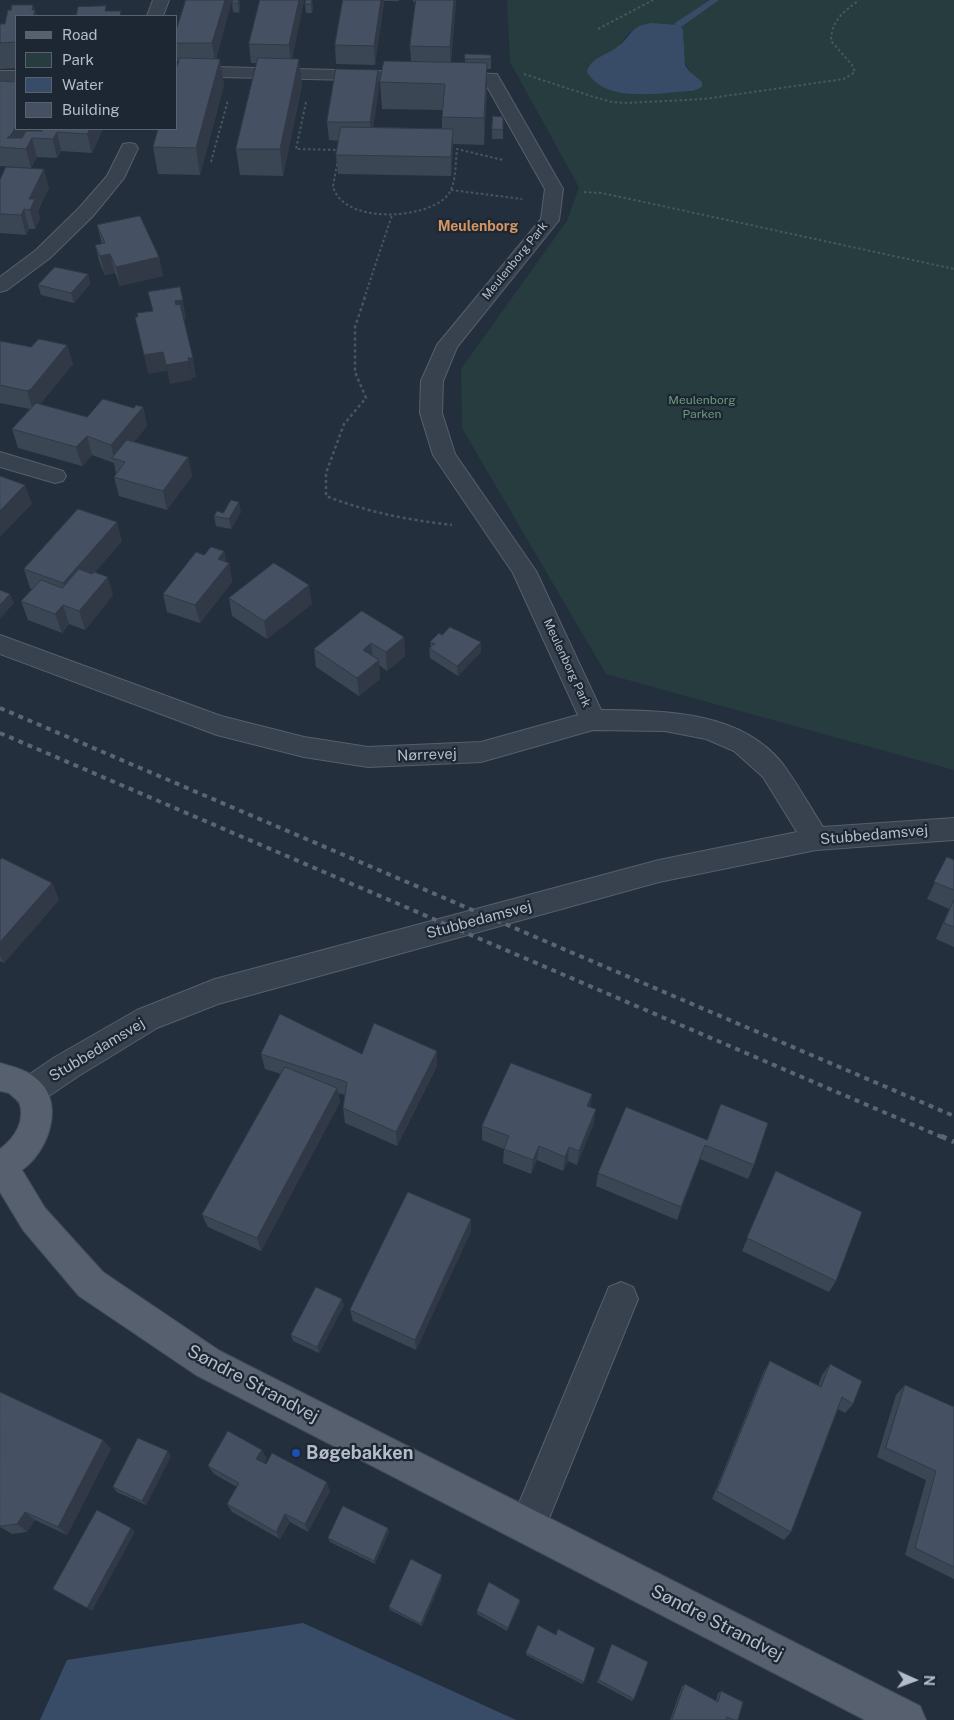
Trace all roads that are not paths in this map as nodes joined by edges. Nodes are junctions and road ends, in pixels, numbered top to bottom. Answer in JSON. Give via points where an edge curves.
{"nodes":[{"id":1,"x":161,"y":0,"type":"edge"},
{"id":2,"x":155,"y":15,"type":"edge"},
{"id":3,"x":178,"y":71,"type":"edge"},
{"id":4,"x":0,"y":76,"type":"edge"},
{"id":5,"x":15,"y":76,"type":"edge"},
{"id":6,"x":130,"y":148,"type":"dead end"},
{"id":7,"x":0,"y":286,"type":"edge"},
{"id":8,"x":0,"y":459,"type":"edge"},
{"id":9,"x":55,"y":476,"type":"dead end"},
{"id":10,"x":0,"y":644,"type":"edge"},
{"id":11,"x":593,"y":720,"type":"junction"},
{"id":12,"x":954,"y":828,"type":"edge"},
{"id":13,"x":816,"y":839,"type":"junction"},
{"id":14,"x":0,"y":1077,"type":"edge"},
{"id":15,"x":29,"y":1092,"type":"junction"},
{"id":16,"x":1,"y":1166,"type":"edge"},
{"id":17,"x":621,"y":1299,"type":"dead end"},
{"id":18,"x":528,"y":1525,"type":"junction"},
{"id":19,"x":906,"y":1720,"type":"edge"}],
"edges":[{"from":1,"to":2,"type":"street"},
{"from":3,"to":11,"type":"street","name":"Meulenborg Park","via":[[491,78],[553,196],[550,220],[447,345],[432,381],[431,413],[444,455],[524,572]]},
{"from":4,"to":5,"type":"street"},
{"from":6,"to":7,"type":"street","via":[[115,178],[86,212],[44,254]]},
{"from":8,"to":9,"type":"street"},
{"from":10,"to":11,"type":"street","name":"Nørrevej","via":[[217,725],[304,746],[368,757],[481,752]]},
{"from":11,"to":13,"type":"street","name":"Nørrevej","via":[[665,721],[711,730],[743,744],[772,770]]},
{"from":12,"to":13,"type":"street","name":"Stubbedamsvej"},
{"from":13,"to":15,"type":"street","name":"Stubbedamsvej","via":[[659,871],[214,992],[147,1019]]},
{"from":14,"to":15,"type":"main road","via":[[17,1082]]},
{"from":15,"to":16,"type":"main road","via":[[37,1108],[33,1136],[20,1153]]},
{"from":16,"to":18,"type":"main road","name":"Søndre Strandvej","via":[[34,1219],[91,1284],[208,1363]]},
{"from":17,"to":18,"type":"street"},
{"from":18,"to":19,"type":"main road","name":"Søndre Strandvej"}]}
